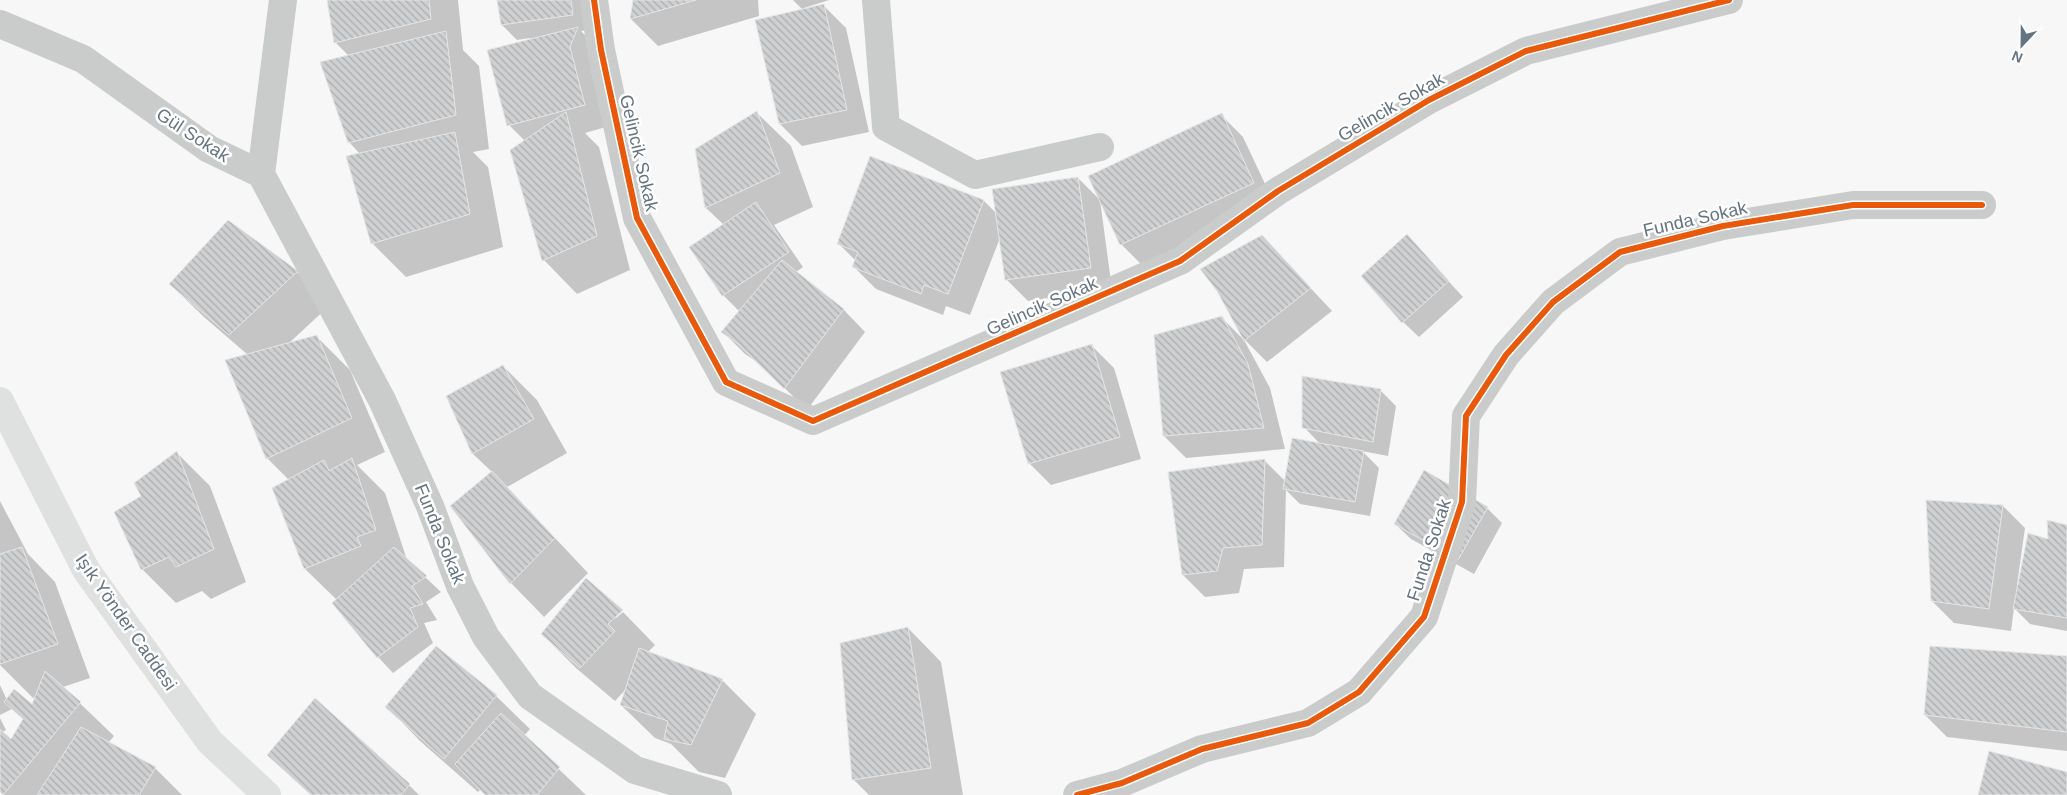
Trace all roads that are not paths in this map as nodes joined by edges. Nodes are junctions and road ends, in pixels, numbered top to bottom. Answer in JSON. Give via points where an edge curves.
{"nodes":[{"id":1,"x":283,"y":0,"type":"edge"},
{"id":2,"x":594,"y":0,"type":"edge"},
{"id":3,"x":876,"y":0,"type":"edge"},
{"id":4,"x":1729,"y":0,"type":"edge"},
{"id":5,"x":0,"y":24,"type":"edge"},
{"id":6,"x":1100,"y":147,"type":"dead end"},
{"id":7,"x":261,"y":174,"type":"junction"},
{"id":8,"x":1982,"y":205,"type":"dead end"},
{"id":9,"x":0,"y":401,"type":"edge"},
{"id":10,"x":267,"y":795,"type":"edge"},
{"id":11,"x":718,"y":795,"type":"edge"},
{"id":12,"x":1077,"y":795,"type":"edge"}],
"edges":[{"from":1,"to":7,"type":"street"},
{"from":2,"to":4,"type":"street","name":"Gelincik Sokak","via":[[601,50],[636,218],[726,382],[813,420],[1180,261],[1287,186],[1428,100],[1526,51]]},
{"from":3,"to":6,"type":"street","via":[[886,127],[975,175]]},
{"from":5,"to":7,"type":"street","name":"Gül Sokak","via":[[83,59],[209,149]]},
{"from":7,"to":11,"type":"street","name":"Funda Sokak","via":[[382,400],[430,506],[460,586],[486,637],[530,696],[635,770]]},
{"from":8,"to":12,"type":"street","name":"Funda Sokak","via":[[1852,205],[1723,226],[1620,252],[1553,302],[1506,355],[1466,416],[1462,502],[1424,617],[1359,692],[1308,723],[1202,749],[1122,783]]},
{"from":9,"to":10,"type":"street","name":"Işık Yönder Caddesi","via":[[86,570],[210,742]]}]}
